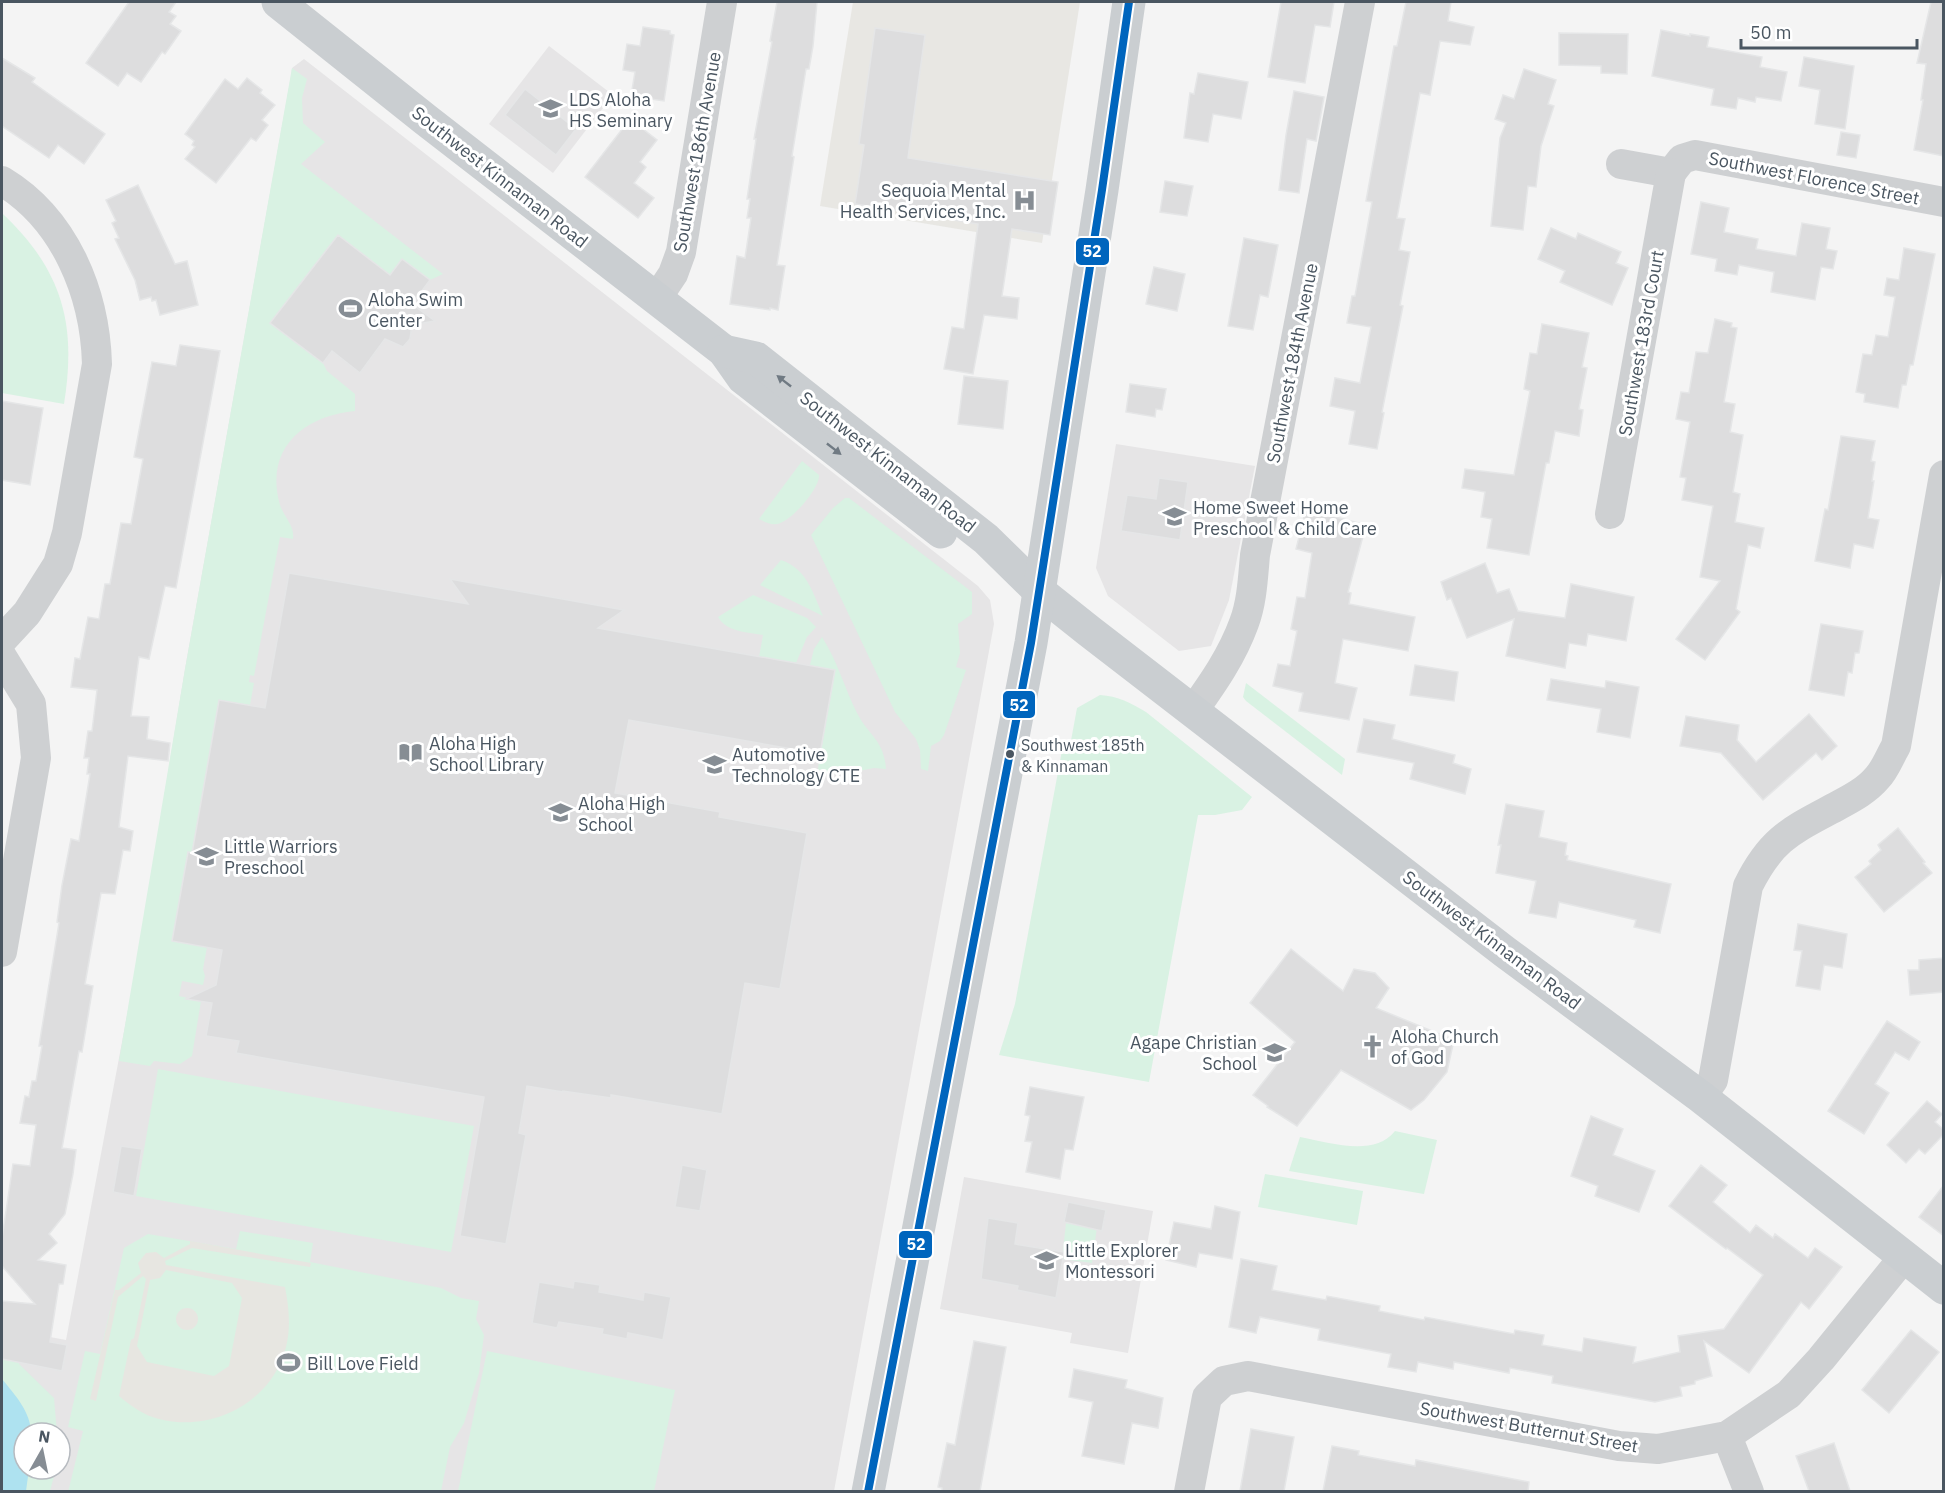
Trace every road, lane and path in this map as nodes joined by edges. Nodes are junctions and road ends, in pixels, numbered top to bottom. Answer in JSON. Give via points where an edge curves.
{"nodes":[{"id":1,"x":278,"y":2,"type":"edge"},
{"id":2,"x":723,"y":2,"type":"edge"},
{"id":3,"x":1129,"y":2,"type":"edge"},
{"id":4,"x":1360,"y":2,"type":"edge"},
{"id":5,"x":1621,"y":164,"type":"dead end"},
{"id":6,"x":1671,"y":173,"type":"junction"},
{"id":7,"x":2,"y":181,"type":"edge"},
{"id":8,"x":1944,"y":202,"type":"edge"},
{"id":9,"x":657,"y":298,"type":"junction"},
{"id":10,"x":1944,"y":475,"type":"edge"},
{"id":11,"x":1610,"y":514,"type":"dead end"},
{"id":12,"x":1040,"y":592,"type":"junction"},
{"id":13,"x":2,"y":640,"type":"edge"},
{"id":14,"x":2,"y":657,"type":"edge"},
{"id":15,"x":1192,"y":711,"type":"junction"},
{"id":16,"x":2,"y":952,"type":"edge"},
{"id":17,"x":1701,"y":1097,"type":"junction"},
{"id":18,"x":1904,"y":1257,"type":"junction"},
{"id":19,"x":1944,"y":1288,"type":"edge"},
{"id":20,"x":1727,"y":1436,"type":"junction"},
{"id":21,"x":868,"y":1491,"type":"edge"},
{"id":22,"x":1189,"y":1491,"type":"edge"},
{"id":23,"x":1749,"y":1491,"type":"edge"}],
"edges":[{"from":1,"to":9,"type":"main road","name":"Southwest Kinnaman Road"},
{"from":2,"to":9,"type":"street","name":"Southwest 186th Avenue","via":[[681,252],[673,274]]},
{"from":3,"to":12,"type":"main road"},
{"from":4,"to":15,"type":"street","name":"Southwest 184th Avenue","via":[[1245,622],[1227,663]]},
{"from":5,"to":6,"type":"street"},
{"from":6,"to":8,"type":"street","name":"Southwest Florence Street","via":[[1682,159],[1695,155]]},
{"from":6,"to":11,"type":"street","name":"Southwest 183rd Court"},
{"from":7,"to":13,"type":"street","via":[[51,226],[77,268],[86,289],[97,364],[68,533],[58,564],[27,613]]},
{"from":9,"to":12,"type":"main road","name":"Southwest Kinnaman Road","via":[[724,351],[756,358],[986,539]]},
{"from":10,"to":17,"type":"street","via":[[1896,746],[1877,778],[1856,795],[1792,831],[1773,845],[1759,864],[1748,886],[1713,1080]]},
{"from":12,"to":15,"type":"main road","name":"Southwest Kinnaman Road"},
{"from":12,"to":21,"type":"main road"},
{"from":14,"to":16,"type":"street","via":[[31,704],[36,758]]},
{"from":15,"to":17,"type":"main road","name":"Southwest Kinnaman Road"},
{"from":17,"to":18,"type":"main road","name":"Southwest Kinnaman Road"},
{"from":18,"to":19,"type":"main road","name":"Southwest Kinnaman Road"},
{"from":18,"to":20,"type":"street","name":"Southwest Butternut Street","via":[[1789,1394]]},
{"from":20,"to":22,"type":"street","name":"Southwest Butternut Street","via":[[1658,1449],[1619,1446],[1248,1376],[1224,1381],[1207,1397]]},
{"from":20,"to":23,"type":"street"}]}
